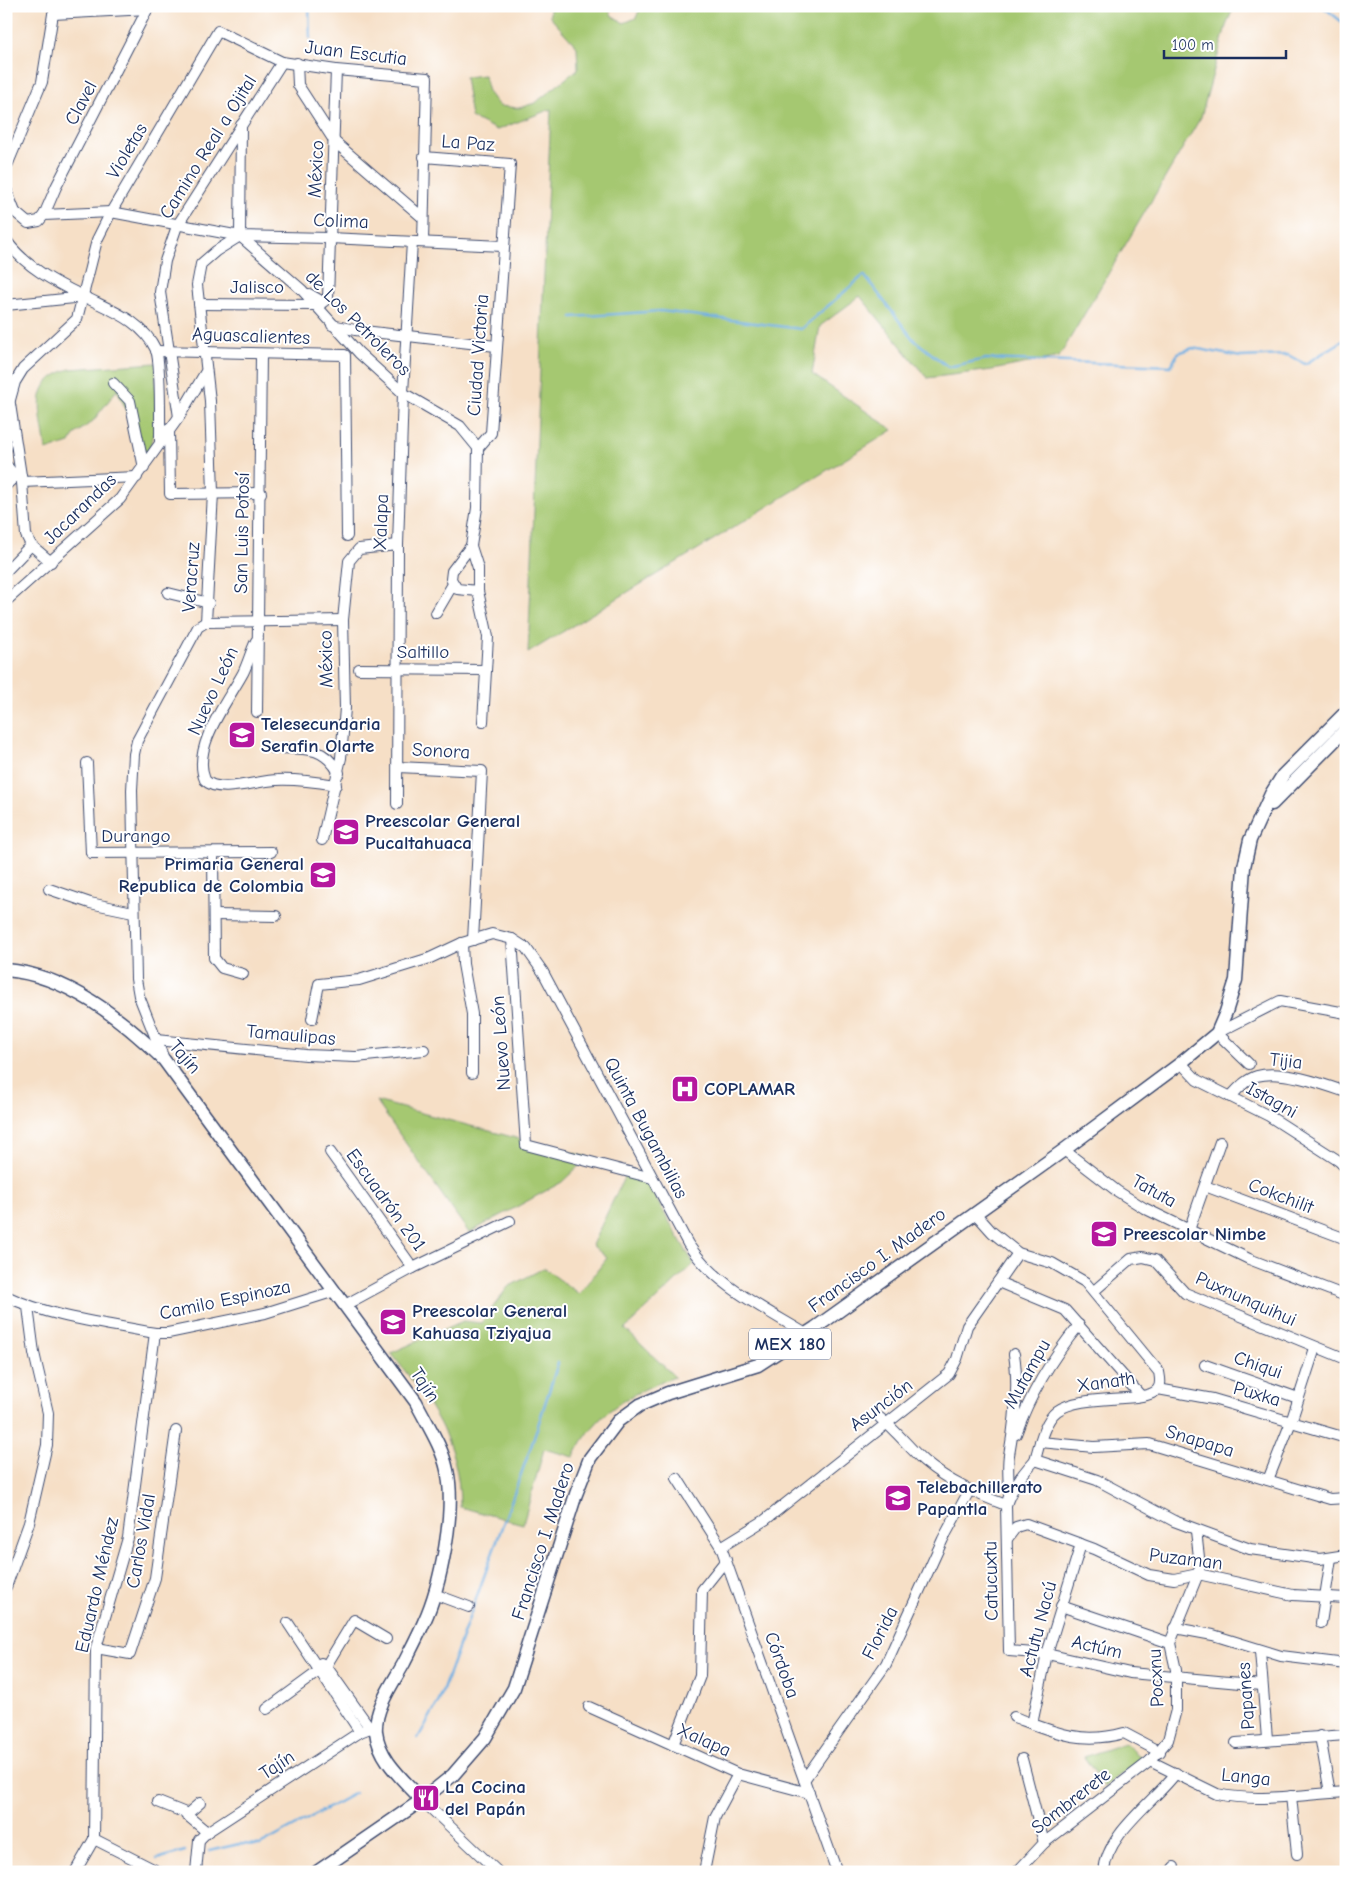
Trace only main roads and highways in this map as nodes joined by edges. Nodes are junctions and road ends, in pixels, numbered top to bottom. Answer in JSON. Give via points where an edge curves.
{"nodes":[{"id":1,"x":1346,"y":712,"type":"edge"},
{"id":2,"x":1346,"y":729,"type":"edge"},
{"id":3,"x":1262,"y":816,"type":"junction"},
{"id":4,"x":6,"y":970,"type":"edge"},
{"id":5,"x":422,"y":1800,"type":"junction"},
{"id":6,"x":317,"y":1872,"type":"edge"}],
"edges":[{"from":1,"to":3,"type":"main road","number":"MEX 180","via":[[1283,775]]},
{"from":2,"to":3,"type":"main road","number":"MEX 180"},
{"from":3,"to":5,"type":"main road","name":"Francisco I. Madero","number":"MEX 180","via":[[1246,853],[1236,980],[1217,1033],[1182,1063],[1064,1150],[806,1334],[758,1365],[668,1393],[640,1405],[618,1421],[590,1458],[514,1688],[502,1712],[470,1758]]},
{"from":4,"to":5,"type":"main road","name":"Tajín","via":[[34,974],[64,987],[127,1026],[164,1060],[416,1402],[442,1451],[450,1495],[445,1542],[434,1594],[373,1729],[381,1752]]},
{"from":5,"to":6,"type":"main road","name":"Francisco I. Madero","number":"MEX 180"}]}
